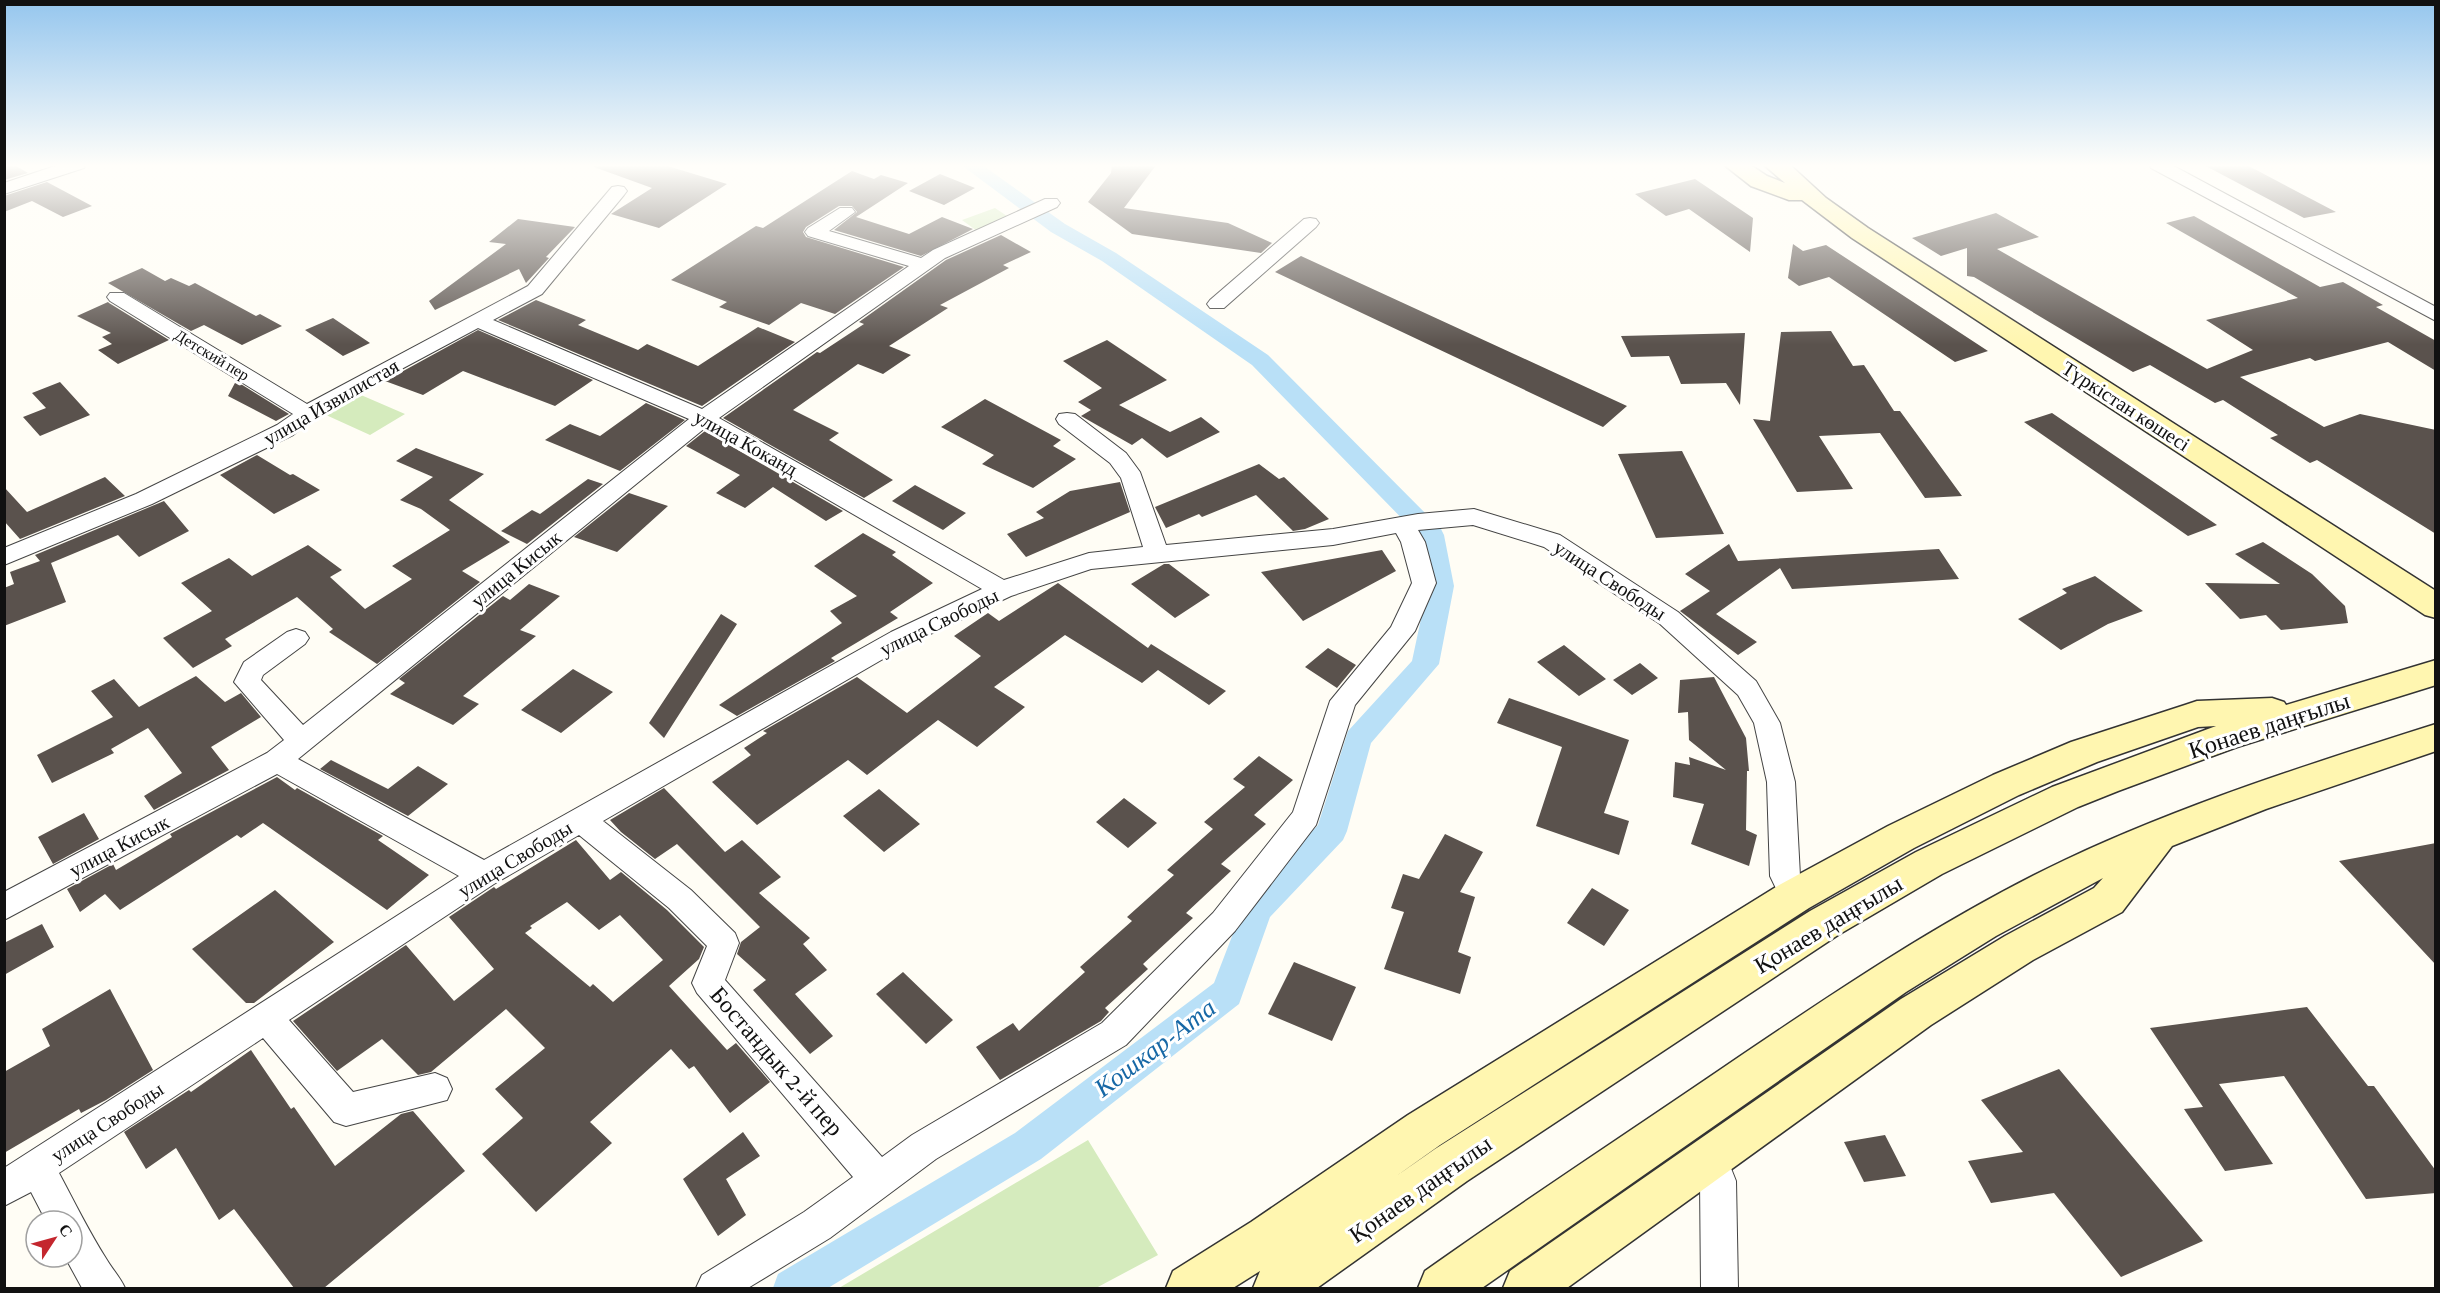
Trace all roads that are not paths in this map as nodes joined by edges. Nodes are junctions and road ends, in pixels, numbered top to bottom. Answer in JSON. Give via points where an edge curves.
{"nodes":[{"id":1,"x":590,"y":224,"type":"edge"},
{"id":2,"x":826,"y":224,"type":"edge"},
{"id":3,"x":1004,"y":224,"type":"edge"},
{"id":4,"x":1308,"y":224,"type":"edge"},
{"id":5,"x":1850,"y":224,"type":"edge"},
{"id":6,"x":2268,"y":224,"type":"edge"},
{"id":7,"x":924,"y":265,"type":"junction"},
{"id":8,"x":117,"y":297,"type":"dead end"},
{"id":9,"x":1217,"y":304,"type":"dead end"},
{"id":10,"x":2436,"y":315,"type":"edge"},
{"id":11,"x":478,"y":321,"type":"junction"},
{"id":12,"x":307,"y":413,"type":"junction"},
{"id":13,"x":704,"y":418,"type":"junction"},
{"id":14,"x":1067,"y":419,"type":"dead end"},
{"id":15,"x":1404,"y":526,"type":"junction"},
{"id":16,"x":1144,"y":555,"type":"junction"},
{"id":17,"x":4,"y":557,"type":"edge"},
{"id":18,"x":2363,"y":559,"type":"junction"},
{"id":19,"x":2436,"y":583,"type":"edge"},
{"id":20,"x":1002,"y":590,"type":"junction"},
{"id":21,"x":2436,"y":607,"type":"edge"},
{"id":22,"x":296,"y":638,"type":"dead end"},
{"id":23,"x":2436,"y":672,"type":"edge"},
{"id":24,"x":2312,"y":710,"type":"junction"},
{"id":25,"x":2436,"y":737,"type":"edge"},
{"id":26,"x":302,"y":741,"type":"junction"},
{"id":27,"x":277,"y":761,"type":"junction"},
{"id":28,"x":2006,"y":785,"type":"junction"},
{"id":29,"x":2066,"y":796,"type":"junction"},
{"id":30,"x":581,"y":820,"type":"junction"},
{"id":31,"x":2162,"y":833,"type":"junction"},
{"id":32,"x":484,"y":875,"type":"junction"},
{"id":33,"x":1796,"y":896,"type":"junction"},
{"id":34,"x":4,"y":907,"type":"edge"},
{"id":35,"x":267,"y":1017,"type":"junction"},
{"id":36,"x":435,"y":1089,"type":"dead end"},
{"id":37,"x":1711,"y":1160,"type":"junction"},
{"id":38,"x":37,"y":1168,"type":"junction"},
{"id":39,"x":879,"y":1179,"type":"junction"},
{"id":40,"x":4,"y":1190,"type":"edge"},
{"id":41,"x":59,"y":1209,"type":"edge"},
{"id":42,"x":84,"y":1255,"type":"edge"},
{"id":43,"x":106,"y":1288,"type":"edge"},
{"id":44,"x":715,"y":1288,"type":"edge"},
{"id":45,"x":1190,"y":1288,"type":"edge"},
{"id":46,"x":1277,"y":1288,"type":"edge"},
{"id":47,"x":1442,"y":1288,"type":"edge"},
{"id":48,"x":1527,"y":1288,"type":"edge"},
{"id":49,"x":1720,"y":1288,"type":"edge"}],
"edges":[{"from":1,"to":11,"type":"street","name":"улица Извилистая","via":[[535,290]]},
{"from":2,"to":7,"type":"street","via":[[814,232]]},
{"from":3,"to":7,"type":"street","name":"улица Кисык","via":[[939,254]]},
{"from":4,"to":9,"type":"street"},
{"from":5,"to":18,"type":"main road","name":"Түркістан көшесі"},
{"from":6,"to":10,"type":"street"},
{"from":7,"to":13,"type":"street","name":"улица Кисык"},
{"from":8,"to":12,"type":"street","name":"Детский пер"},
{"from":11,"to":12,"type":"street","name":"улица Извилистая"},
{"from":11,"to":13,"type":"street","name":"улица Коканд"},
{"from":12,"to":17,"type":"street","name":"улица Извилистая","via":[[285,430],[144,499]]},
{"from":13,"to":20,"type":"street","name":"улица Коканд"},
{"from":13,"to":26,"type":"street","name":"улица Кисык"},
{"from":14,"to":16,"type":"street","via":[[1118,458],[1132,477],[1157,553]]},
{"from":15,"to":16,"type":"street","name":"улица Свободы","via":[[1333,537]]},
{"from":15,"to":33,"type":"street","name":"улица Свободы","via":[[1474,517],[1552,541],[1669,618],[1747,688],[1767,723],[1781,782],[1785,876]]},
{"from":15,"to":39,"type":"street","via":[[1425,583],[1402,631],[1343,701],[1306,818],[1224,922],[1114,1034],[924,1147]]},
{"from":16,"to":20,"type":"street","name":"улица Свободы","via":[[1089,561]]},
{"from":18,"to":19,"type":"main road"},
{"from":18,"to":21,"type":"main road","name":"Түркістан көшесі"},
{"from":20,"to":30,"type":"street","name":"улица Свободы","via":[[900,638]]},
{"from":22,"to":26,"type":"street","via":[[253,669],[246,682]]},
{"from":23,"to":24,"type":"main road","name":"Қонаев даңғылы"},
{"from":24,"to":28,"type":"main road","via":[[2198,714],[2084,752]]},
{"from":24,"to":29,"type":"main road","name":"Қонаев даңғылы","via":[[2225,737]]},
{"from":25,"to":31,"type":"main road","via":[[2283,787]]},
{"from":26,"to":27,"type":"street","name":"улица Кисык"},
{"from":27,"to":32,"type":"street"},
{"from":27,"to":34,"type":"street","name":"улица Кисык"},
{"from":28,"to":29,"type":"main road"},
{"from":28,"to":33,"type":"main road","via":[[1901,837]]},
{"from":29,"to":46,"type":"main road","name":"Қонаев даңғылы","via":[[1929,863],[1824,923],[1451,1166]]},
{"from":30,"to":32,"type":"street","name":"улица Свободы"},
{"from":30,"to":39,"type":"street","name":"Бостандык 2-й пер","via":[[680,899],[724,943],[708,983]]},
{"from":31,"to":37,"type":"main road","via":[[2108,900],[2019,948],[1916,1012]]},
{"from":31,"to":47,"type":"main road","via":[[1988,919],[1884,982]]},
{"from":32,"to":35,"type":"street","name":"улица Свободы"},
{"from":33,"to":45,"type":"main road","via":[[1424,1130],[1268,1239]]},
{"from":35,"to":36,"type":"street","via":[[346,1110]]},
{"from":35,"to":38,"type":"street","name":"улица Свободы"},
{"from":37,"to":48,"type":"main road"},
{"from":37,"to":49,"type":"street","via":[[1718,1181]]},
{"from":38,"to":40,"type":"street","name":"улица Свободы"},
{"from":38,"to":41,"type":"street"},
{"from":39,"to":44,"type":"street","via":[[817,1225]]},
{"from":42,"to":43,"type":"street"}]}
